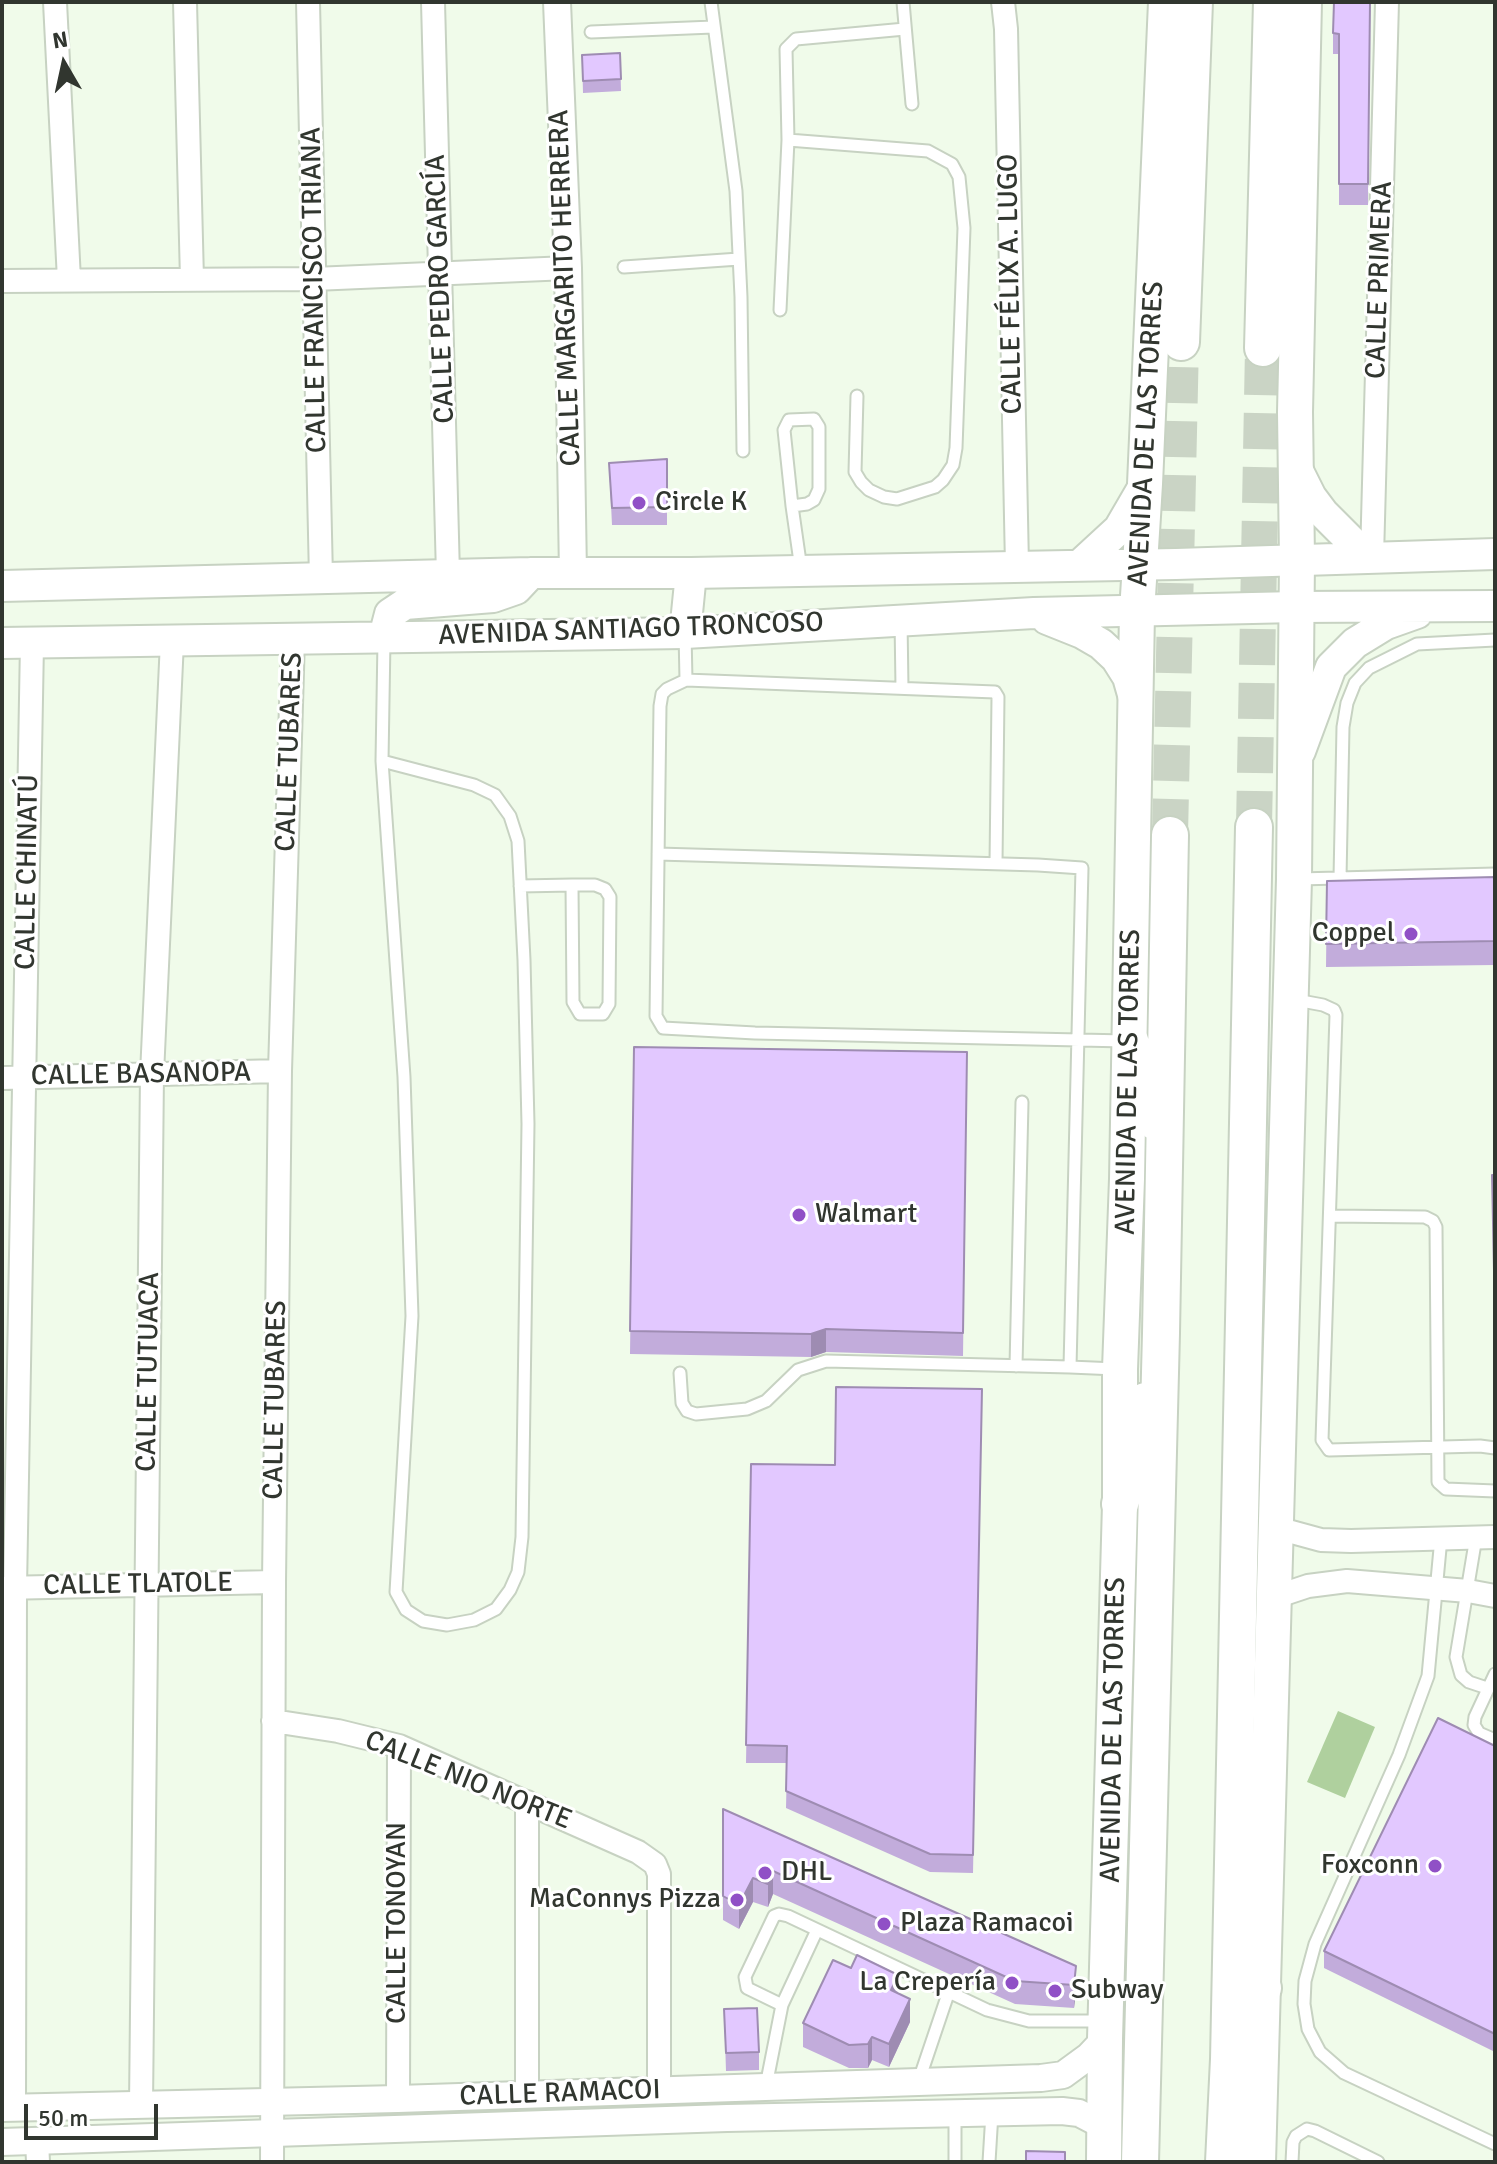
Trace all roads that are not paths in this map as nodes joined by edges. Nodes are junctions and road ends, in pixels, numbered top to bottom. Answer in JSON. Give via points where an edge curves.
{"nodes":[{"id":1,"x":55,"y":2,"type":"edge"},
{"id":2,"x":185,"y":2,"type":"edge"},
{"id":3,"x":308,"y":2,"type":"edge"},
{"id":4,"x":433,"y":2,"type":"edge"},
{"id":5,"x":557,"y":2,"type":"edge"},
{"id":6,"x":711,"y":2,"type":"edge"},
{"id":7,"x":903,"y":2,"type":"edge"},
{"id":8,"x":1003,"y":2,"type":"edge"},
{"id":9,"x":1166,"y":2,"type":"edge"},
{"id":10,"x":1194,"y":2,"type":"edge"},
{"id":11,"x":1272,"y":2,"type":"edge"},
{"id":12,"x":1304,"y":2,"type":"edge"},
{"id":13,"x":1387,"y":2,"type":"edge"},
{"id":14,"x":713,"y":27,"type":"junction"},
{"id":15,"x":905,"y":29,"type":"junction"},
{"id":16,"x":591,"y":32,"type":"dead end"},
{"id":17,"x":912,"y":104,"type":"dead end"},
{"id":18,"x":788,"y":140,"type":"junction"},
{"id":19,"x":739,"y":259,"type":"junction"},
{"id":20,"x":624,"y":267,"type":"dead end"},
{"id":21,"x":568,"y":268,"type":"junction"},
{"id":22,"x":442,"y":271,"type":"junction"},
{"id":23,"x":314,"y":279,"type":"junction"},
{"id":24,"x":69,"y":280,"type":"junction"},
{"id":25,"x":192,"y":280,"type":"junction"},
{"id":26,"x":2,"y":281,"type":"edge"},
{"id":27,"x":780,"y":310,"type":"dead end"},
{"id":28,"x":1181,"y":342,"type":"tunnel mouth"},
{"id":29,"x":1263,"y":348,"type":"tunnel mouth"},
{"id":30,"x":857,"y":396,"type":"dead end"},
{"id":31,"x":743,"y":451,"type":"dead end"},
{"id":32,"x":1297,"y":469,"type":"junction"},
{"id":33,"x":1145,"y":484,"type":"junction"},
{"id":34,"x":792,"y":506,"type":"junction"},
{"id":35,"x":1495,"y":554,"type":"edge"},
{"id":36,"x":1372,"y":557,"type":"junction"},
{"id":37,"x":1297,"y":559,"type":"junction"},
{"id":38,"x":1141,"y":563,"type":"junction"},
{"id":39,"x":1081,"y":564,"type":"junction"},
{"id":40,"x":1017,"y":566,"type":"junction"},
{"id":41,"x":802,"y":571,"type":"junction"},
{"id":42,"x":531,"y":573,"type":"junction"},
{"id":43,"x":691,"y":573,"type":"junction"},
{"id":44,"x":573,"y":574,"type":"junction"},
{"id":45,"x":448,"y":575,"type":"junction"},
{"id":46,"x":321,"y":578,"type":"junction"},
{"id":47,"x":2,"y":586,"type":"edge"},
{"id":48,"x":1436,"y":606,"type":"junction"},
{"id":49,"x":1495,"y":606,"type":"edge"},
{"id":50,"x":1296,"y":607,"type":"junction"},
{"id":51,"x":1137,"y":612,"type":"junction"},
{"id":52,"x":1034,"y":613,"type":"junction"},
{"id":53,"x":901,"y":620,"type":"junction"},
{"id":54,"x":685,"y":633,"type":"junction"},
{"id":55,"x":384,"y":637,"type":"junction"},
{"id":56,"x":293,"y":638,"type":"junction"},
{"id":57,"x":1495,"y":640,"type":"edge"},
{"id":58,"x":172,"y":641,"type":"junction"},
{"id":59,"x":17,"y":643,"type":"edge"},
{"id":60,"x":686,"y":680,"type":"junction"},
{"id":61,"x":902,"y":688,"type":"junction"},
{"id":62,"x":1137,"y":710,"type":"junction"},
{"id":63,"x":382,"y":761,"type":"junction"},
{"id":64,"x":1294,"y":768,"type":"junction"},
{"id":65,"x":1254,"y":827,"type":"tunnel mouth"},
{"id":66,"x":1170,"y":835,"type":"tunnel mouth"},
{"id":67,"x":658,"y":854,"type":"junction"},
{"id":68,"x":996,"y":863,"type":"junction"},
{"id":69,"x":1495,"y":874,"type":"edge"},
{"id":70,"x":1340,"y":878,"type":"junction"},
{"id":71,"x":1294,"y":879,"type":"junction"},
{"id":72,"x":572,"y":885,"type":"junction"},
{"id":73,"x":520,"y":886,"type":"junction"},
{"id":74,"x":1291,"y":999,"type":"junction"},
{"id":75,"x":1078,"y":1039,"type":"junction"},
{"id":76,"x":1148,"y":1042,"type":"junction"},
{"id":77,"x":280,"y":1071,"type":"junction"},
{"id":78,"x":152,"y":1074,"type":"junction"},
{"id":79,"x":13,"y":1078,"type":"edge"},
{"id":80,"x":1022,"y":1102,"type":"dead end"},
{"id":81,"x":1330,"y":1216,"type":"junction"},
{"id":82,"x":1161,"y":1333,"type":"junction"},
{"id":83,"x":1016,"y":1366,"type":"junction"},
{"id":84,"x":1070,"y":1367,"type":"junction"},
{"id":85,"x":1120,"y":1369,"type":"junction"},
{"id":86,"x":680,"y":1373,"type":"dead end"},
{"id":87,"x":1436,"y":1447,"type":"junction"},
{"id":88,"x":1495,"y":1448,"type":"edge"},
{"id":89,"x":1495,"y":1491,"type":"edge"},
{"id":90,"x":1120,"y":1504,"type":"junction"},
{"id":91,"x":1277,"y":1528,"type":"junction"},
{"id":92,"x":1441,"y":1537,"type":"junction"},
{"id":93,"x":1486,"y":1537,"type":"edge"},
{"id":94,"x":274,"y":1582,"type":"junction"},
{"id":95,"x":147,"y":1584,"type":"junction"},
{"id":96,"x":8,"y":1588,"type":"edge"},
{"id":97,"x":1437,"y":1588,"type":"junction"},
{"id":98,"x":1468,"y":1591,"type":"junction"},
{"id":99,"x":1495,"y":1596,"type":"edge"},
{"id":100,"x":1275,"y":1597,"type":"junction"},
{"id":101,"x":1495,"y":1674,"type":"edge"},
{"id":102,"x":1487,"y":1688,"type":"junction"},
{"id":103,"x":273,"y":1721,"type":"junction"},
{"id":104,"x":1495,"y":1740,"type":"edge"},
{"id":105,"x":399,"y":1746,"type":"junction"},
{"id":106,"x":527,"y":1802,"type":"junction"},
{"id":107,"x":817,"y":1930,"type":"junction"},
{"id":108,"x":1263,"y":1988,"type":"junction"},
{"id":109,"x":948,"y":1994,"type":"junction"},
{"id":110,"x":782,"y":2005,"type":"junction"},
{"id":111,"x":1106,"y":2030,"type":"junction"},
{"id":112,"x":1229,"y":2059,"type":"junction"},
{"id":113,"x":1063,"y":2075,"type":"junction"},
{"id":114,"x":919,"y":2080,"type":"junction"},
{"id":115,"x":766,"y":2086,"type":"junction"},
{"id":116,"x":659,"y":2090,"type":"junction"},
{"id":117,"x":527,"y":2096,"type":"junction"},
{"id":118,"x":398,"y":2099,"type":"junction"},
{"id":119,"x":272,"y":2103,"type":"junction"},
{"id":120,"x":141,"y":2104,"type":"junction"},
{"id":121,"x":8,"y":2108,"type":"edge"},
{"id":122,"x":1062,"y":2111,"type":"junction"},
{"id":123,"x":955,"y":2112,"type":"junction"},
{"id":124,"x":992,"y":2112,"type":"junction"},
{"id":125,"x":1104,"y":2126,"type":"junction"},
{"id":126,"x":272,"y":2133,"type":"junction"},
{"id":127,"x":2,"y":2142,"type":"edge"},
{"id":128,"x":1495,"y":2144,"type":"edge"},
{"id":129,"x":37,"y":2151,"type":"edge"},
{"id":130,"x":272,"y":2162,"type":"edge"},
{"id":131,"x":955,"y":2162,"type":"edge"},
{"id":132,"x":989,"y":2162,"type":"edge"},
{"id":133,"x":1104,"y":2162,"type":"edge"},
{"id":134,"x":1140,"y":2162,"type":"edge"},
{"id":135,"x":1224,"y":2162,"type":"edge"},
{"id":136,"x":1258,"y":2162,"type":"edge"},
{"id":137,"x":1292,"y":2162,"type":"edge"},
{"id":138,"x":1378,"y":2162,"type":"edge"}],
"edges":[{"from":1,"to":24,"type":"street"},
{"from":2,"to":25,"type":"street"},
{"from":3,"to":23,"type":"street","name":"CALLE FRANCISCO TRIANA"},
{"from":4,"to":22,"type":"street","name":"CALLE PEDRO GARCÍA"},
{"from":5,"to":21,"type":"street","name":"CALLE MARGARITO HERRERA"},
{"from":6,"to":14,"type":"lane"},
{"from":7,"to":15,"type":"lane"},
{"from":8,"to":40,"type":"street","name":"CALLE FÉLIX A. LUGO"},
{"from":9,"to":33,"type":"main road","name":"AVENIDA DE LAS TORRES"},
{"from":10,"to":28,"type":"highway","name":"AVENIDA DE LAS TORRES"},
{"from":11,"to":29,"type":"highway"},
{"from":12,"to":32,"type":"main road"},
{"from":13,"to":36,"type":"street","name":"CALLE PRIMERA"},
{"from":14,"to":16,"type":"lane"},
{"from":14,"to":19,"type":"lane","via":[[736,191]]},
{"from":15,"to":17,"type":"lane"},
{"from":15,"to":18,"type":"lane","via":[[790,43]]},
{"from":18,"to":27,"type":"lane"},
{"from":18,"to":30,"type":"lane","via":[[928,151],[952,164],[959,177],[964,228],[956,448],[943,480],[897,499],[869,490],[855,472]]},
{"from":19,"to":20,"type":"lane"},
{"from":19,"to":31,"type":"lane"},
{"from":21,"to":22,"type":"street"},
{"from":21,"to":44,"type":"street","name":"CALLE MARGARITO HERRERA"},
{"from":22,"to":23,"type":"street"},
{"from":22,"to":45,"type":"street","name":"CALLE PEDRO GARCÍA"},
{"from":23,"to":25,"type":"street"},
{"from":23,"to":46,"type":"street","name":"CALLE FRANCISCO TRIANA"},
{"from":24,"to":25,"type":"street"},
{"from":24,"to":26,"type":"street"},
{"from":32,"to":36,"type":"main road","via":[[1323,513]]},
{"from":32,"to":37,"type":"main road"},
{"from":33,"to":38,"type":"main road","name":"AVENIDA DE LAS TORRES"},
{"from":33,"to":39,"type":"main road","via":[[1119,529]]},
{"from":34,"to":34,"type":"lane","via":[[784,430],[789,420],[814,419],[819,427],[819,489],[814,500]]},
{"from":34,"to":41,"type":"lane"},
{"from":35,"to":36,"type":"main road","name":"AVENIDA SANTIAGO TRONCOSO"},
{"from":36,"to":37,"type":"main road","name":"AVENIDA SANTIAGO TRONCOSO"},
{"from":37,"to":38,"type":"main road","name":"AVENIDA SANTIAGO TRONCOSO"},
{"from":37,"to":50,"type":"main road"},
{"from":38,"to":39,"type":"main road","name":"AVENIDA SANTIAGO TRONCOSO"},
{"from":38,"to":51,"type":"main road","name":"AVENIDA DE LAS TORRES"},
{"from":39,"to":40,"type":"main road","name":"AVENIDA SANTIAGO TRONCOSO"},
{"from":40,"to":41,"type":"main road","name":"AVENIDA SANTIAGO TRONCOSO"},
{"from":41,"to":43,"type":"main road","name":"AVENIDA SANTIAGO TRONCOSO"},
{"from":42,"to":44,"type":"main road","name":"AVENIDA SANTIAGO TRONCOSO"},
{"from":42,"to":45,"type":"main road","name":"AVENIDA SANTIAGO TRONCOSO"},
{"from":42,"to":55,"type":"main road","via":[[516,589],[493,597],[405,604],[390,614]]},
{"from":43,"to":44,"type":"main road","name":"AVENIDA SANTIAGO TRONCOSO"},
{"from":43,"to":54,"type":"main road"},
{"from":45,"to":46,"type":"main road","name":"AVENIDA SANTIAGO TRONCOSO"},
{"from":46,"to":47,"type":"main road","name":"AVENIDA SANTIAGO TRONCOSO"},
{"from":48,"to":49,"type":"main road"},
{"from":48,"to":50,"type":"main road"},
{"from":48,"to":64,"type":"main road","via":[[1386,624],[1355,643],[1331,667]]},
{"from":50,"to":51,"type":"main road","name":"AVENIDA SANTIAGO TRONCOSO"},
{"from":50,"to":64,"type":"main road"},
{"from":51,"to":52,"type":"main road","name":"AVENIDA SANTIAGO TRONCOSO"},
{"from":51,"to":62,"type":"main road","name":"AVENIDA DE LAS TORRES"},
{"from":52,"to":53,"type":"main road","name":"AVENIDA SANTIAGO TRONCOSO"},
{"from":52,"to":62,"type":"main road","via":[[1082,633],[1116,658],[1128,677]]},
{"from":53,"to":54,"type":"main road","name":"AVENIDA SANTIAGO TRONCOSO"},
{"from":53,"to":61,"type":"lane"},
{"from":54,"to":55,"type":"main road","name":"AVENIDA SANTIAGO TRONCOSO"},
{"from":54,"to":60,"type":"lane"},
{"from":55,"to":56,"type":"main road","name":"AVENIDA SANTIAGO TRONCOSO"},
{"from":55,"to":63,"type":"lane"},
{"from":56,"to":58,"type":"main road","name":"AVENIDA SANTIAGO TRONCOSO"},
{"from":56,"to":77,"type":"street","name":"CALLE TUBARES"},
{"from":57,"to":70,"type":"lane","via":[[1417,644],[1369,668],[1355,683],[1343,727]]},
{"from":58,"to":59,"type":"main road","name":"AVENIDA SANTIAGO TRONCOSO"},
{"from":58,"to":78,"type":"street","name":"CALLE TUTUACA"},
{"from":59,"to":79,"type":"street","name":"CALLE CHINATÚ"},
{"from":60,"to":61,"type":"lane"},
{"from":60,"to":67,"type":"lane","via":[[662,694]]},
{"from":61,"to":68,"type":"lane","via":[[997,694]]},
{"from":62,"to":76,"type":"main road","name":"AVENIDA DE LAS TORRES"},
{"from":63,"to":73,"type":"lane","via":[[495,795],[510,816],[518,841]]},
{"from":63,"to":73,"type":"lane","via":[[404,1077],[412,1316],[396,1592],[406,1610],[423,1621],[447,1625],[496,1609],[518,1572],[522,1537],[528,1124]]},
{"from":64,"to":71,"type":"main road"},
{"from":65,"to":112,"type":"highway"},
{"from":66,"to":76,"type":"highway","name":"AVENIDA DE LAS TORRES"},
{"from":67,"to":68,"type":"lane"},
{"from":67,"to":75,"type":"lane","via":[[656,1016],[663,1028]]},
{"from":68,"to":75,"type":"lane","via":[[1082,868]]},
{"from":69,"to":70,"type":"lane"},
{"from":70,"to":71,"type":"lane"},
{"from":71,"to":74,"type":"main road"},
{"from":72,"to":72,"type":"lane","via":[[573,1002],[580,1014],[603,1014],[609,1004],[610,897],[595,885]]},
{"from":72,"to":73,"type":"lane"},
{"from":74,"to":81,"type":"lane","via":[[1323,1005],[1336,1015]]},
{"from":74,"to":91,"type":"main road"},
{"from":75,"to":76,"type":"lane"},
{"from":75,"to":84,"type":"lane"},
{"from":76,"to":82,"type":"highway","name":"AVENIDA DE LAS TORRES","via":[[1165,1147]]},
{"from":76,"to":85,"type":"main road","name":"AVENIDA DE LAS TORRES"},
{"from":77,"to":78,"type":"street","name":"CALLE BASANOPA"},
{"from":77,"to":94,"type":"street","name":"CALLE TUBARES"},
{"from":78,"to":79,"type":"street","name":"CALLE BASANOPA"},
{"from":78,"to":95,"type":"street","name":"CALLE TUTUACA"},
{"from":79,"to":96,"type":"street","name":"CALLE CHINATÚ"},
{"from":80,"to":83,"type":"lane"},
{"from":81,"to":87,"type":"lane","via":[[1425,1217],[1436,1227]]},
{"from":81,"to":87,"type":"lane","via":[[1322,1440],[1329,1450]]},
{"from":82,"to":90,"type":"highway"},
{"from":82,"to":134,"type":"highway","name":"AVENIDA DE LAS TORRES"},
{"from":83,"to":84,"type":"lane"},
{"from":83,"to":86,"type":"lane","via":[[826,1361],[798,1370],[766,1401],[747,1409],[696,1414],[682,1403]]},
{"from":84,"to":85,"type":"lane"},
{"from":85,"to":90,"type":"main road","name":"AVENIDA DE LAS TORRES"},
{"from":87,"to":88,"type":"lane"},
{"from":87,"to":89,"type":"lane","via":[[1438,1482],[1446,1489]]},
{"from":90,"to":111,"type":"main road","name":"AVENIDA DE LAS TORRES"},
{"from":91,"to":92,"type":"street","via":[[1321,1540]]},
{"from":91,"to":100,"type":"main road"},
{"from":92,"to":93,"type":"street"},
{"from":92,"to":97,"type":"lane"},
{"from":93,"to":98,"type":"lane"},
{"from":94,"to":95,"type":"street","name":"CALLE TLATOLE"},
{"from":94,"to":103,"type":"street","name":"CALLE TUBARES"},
{"from":95,"to":96,"type":"street","name":"CALLE TLATOLE"},
{"from":95,"to":120,"type":"street","name":"CALLE TUTUACA"},
{"from":96,"to":121,"type":"street","name":"CALLE CHINATÚ"},
{"from":97,"to":98,"type":"street"},
{"from":97,"to":100,"type":"street","via":[[1326,1582]]},
{"from":97,"to":128,"type":"lane","via":[[1428,1676],[1315,1944],[1304,2004],[1308,2029],[1320,2052],[1344,2073]]},
{"from":98,"to":99,"type":"street"},
{"from":98,"to":102,"type":"lane","via":[[1457,1667],[1469,1682]]},
{"from":100,"to":108,"type":"main road"},
{"from":101,"to":102,"type":"lane"},
{"from":102,"to":104,"type":"lane","via":[[1474,1730]]},
{"from":103,"to":105,"type":"street","name":"CALLE NIO NORTE"},
{"from":103,"to":119,"type":"street","name":"CALLE TUBARES"},
{"from":105,"to":106,"type":"street","name":"CALLE NIO NORTE"},
{"from":105,"to":118,"type":"street","name":"CALLE TONOYAN"},
{"from":106,"to":116,"type":"street","name":"CALLE NIO NORTE","via":[[655,1864]]},
{"from":106,"to":117,"type":"street"},
{"from":107,"to":109,"type":"lane"},
{"from":107,"to":110,"type":"lane"},
{"from":107,"to":110,"type":"lane","via":[[788,1916],[774,1916],[745,1977],[747,1988]]},
{"from":108,"to":112,"type":"highway"},
{"from":108,"to":136,"type":"main road"},
{"from":109,"to":111,"type":"lane","via":[[1029,2021]]},
{"from":109,"to":114,"type":"lane"},
{"from":110,"to":115,"type":"lane"},
{"from":111,"to":113,"type":"street","via":[[1089,2056]]},
{"from":111,"to":125,"type":"main road","name":"AVENIDA DE LAS TORRES"},
{"from":112,"to":135,"type":"highway"},
{"from":113,"to":114,"type":"street","name":"CALLE RAMACOI"},
{"from":113,"to":122,"type":"street","via":[[1074,2093]]},
{"from":114,"to":115,"type":"street","name":"CALLE RAMACOI"},
{"from":115,"to":116,"type":"street","name":"CALLE RAMACOI"},
{"from":116,"to":117,"type":"street","name":"CALLE RAMACOI"},
{"from":117,"to":118,"type":"street","name":"CALLE RAMACOI"},
{"from":118,"to":119,"type":"street","name":"CALLE RAMACOI"},
{"from":119,"to":120,"type":"street","name":"CALLE RAMACOI"},
{"from":119,"to":126,"type":"street","name":"CALLE TUBARES"},
{"from":120,"to":121,"type":"street","name":"CALLE RAMACOI"},
{"from":122,"to":124,"type":"street","name":"CALLE RAMACOI"},
{"from":122,"to":125,"type":"street","name":"CALLE RAMACOI"},
{"from":123,"to":124,"type":"street","name":"CALLE RAMACOI"},
{"from":123,"to":126,"type":"street","name":"CALLE RAMACOI"},
{"from":123,"to":131,"type":"lane"},
{"from":124,"to":132,"type":"lane"},
{"from":125,"to":133,"type":"main road","name":"AVENIDA DE LAS TORRES"},
{"from":126,"to":129,"type":"street","name":"CALLE RAMACOI"},
{"from":126,"to":130,"type":"street","name":"CALLE TUBARES"},
{"from":127,"to":129,"type":"street","name":"CALLE RAMACOI"},
{"from":137,"to":138,"type":"lane","via":[[1293,2142],[1307,2129]]}]}
